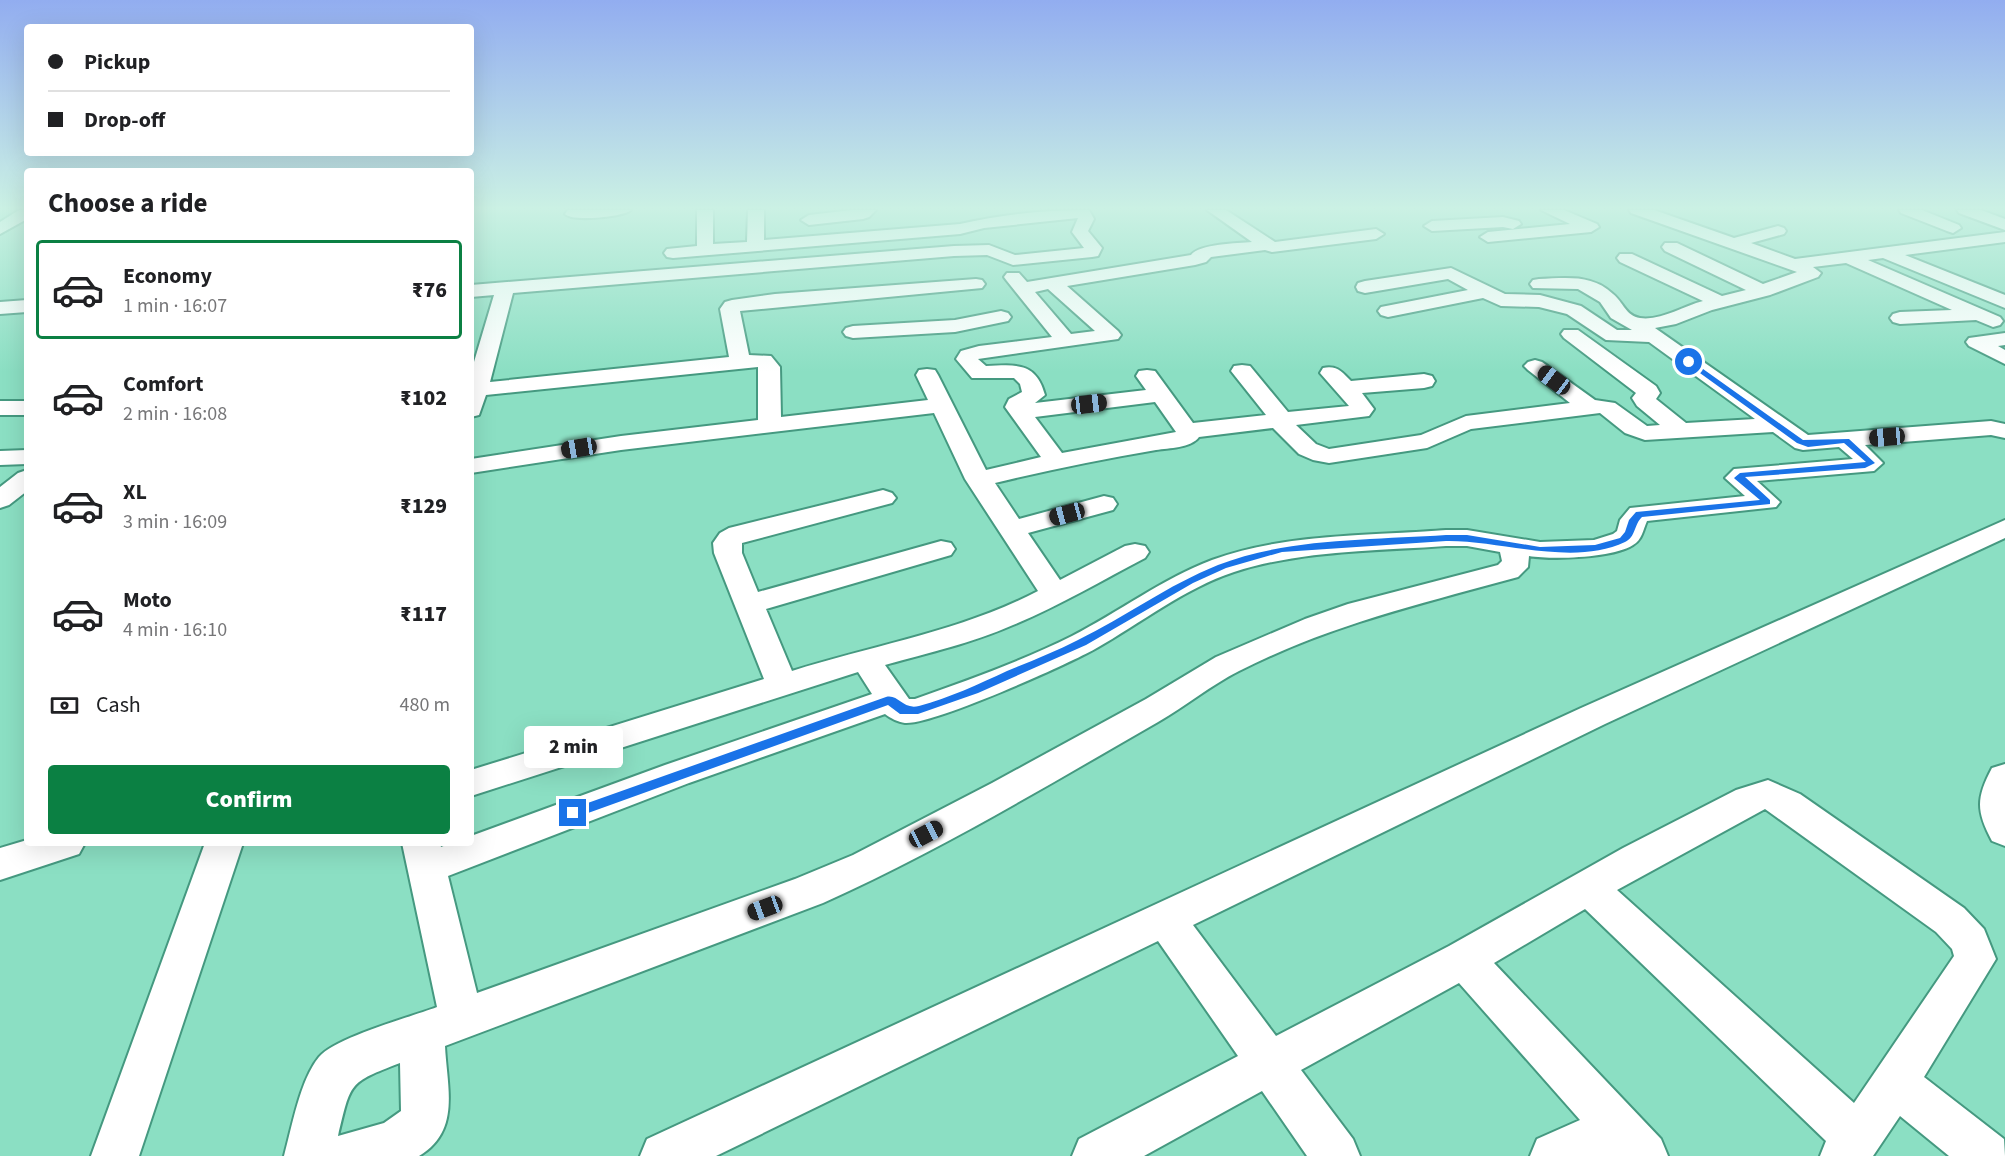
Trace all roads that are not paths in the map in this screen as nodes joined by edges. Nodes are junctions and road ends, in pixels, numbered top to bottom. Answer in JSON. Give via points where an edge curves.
{"nodes":[{"id":1,"x":782,"y":264,"type":"edge"},
{"id":2,"x":963,"y":264,"type":"edge"},
{"id":3,"x":1005,"y":264,"type":"edge"},
{"id":4,"x":1104,"y":264,"type":"edge"},
{"id":5,"x":1170,"y":264,"type":"edge"},
{"id":6,"x":1639,"y":264,"type":"edge"},
{"id":7,"x":1706,"y":264,"type":"edge"},
{"id":8,"x":1794,"y":264,"type":"edge"},
{"id":9,"x":1864,"y":264,"type":"edge"},
{"id":10,"x":1913,"y":264,"type":"edge"},
{"id":11,"x":760,"y":266,"type":"junction"},
{"id":12,"x":718,"y":269,"type":"junction"},
{"id":13,"x":1113,"y":273,"type":"junction"},
{"id":14,"x":1052,"y":283,"type":"junction"},
{"id":15,"x":976,"y":284,"type":"junction"},
{"id":16,"x":1539,"y":284,"type":"dead end"},
{"id":17,"x":1365,"y":287,"type":"dead end"},
{"id":18,"x":505,"y":288,"type":"junction"},
{"id":19,"x":1023,"y":288,"type":"junction"},
{"id":20,"x":474,"y":291,"type":"edge"},
{"id":21,"x":1763,"y":291,"type":"junction"},
{"id":22,"x":1486,"y":292,"type":"junction"},
{"id":23,"x":2000,"y":297,"type":"edge"},
{"id":24,"x":1945,"y":299,"type":"junction"},
{"id":25,"x":767,"y":301,"type":"junction"},
{"id":26,"x":1720,"y":302,"type":"junction"},
{"id":27,"x":24,"y":306,"type":"edge"},
{"id":28,"x":732,"y":306,"type":"junction"},
{"id":29,"x":0,"y":308,"type":"edge"},
{"id":30,"x":1388,"y":311,"type":"dead end"},
{"id":31,"x":1001,"y":317,"type":"junction"},
{"id":32,"x":1900,"y":318,"type":"dead end"},
{"id":33,"x":1996,"y":321,"type":"edge"},
{"id":34,"x":1645,"y":330,"type":"junction"},
{"id":35,"x":853,"y":332,"type":"dead end"},
{"id":36,"x":1571,"y":334,"type":"dead end"},
{"id":37,"x":2005,"y":339,"type":"edge"},
{"id":38,"x":1066,"y":341,"type":"junction"},
{"id":39,"x":1024,"y":346,"type":"junction"},
{"id":40,"x":2005,"y":358,"type":"edge"},
{"id":41,"x":740,"y":362,"type":"junction"},
{"id":42,"x":1535,"y":366,"type":"dead end"},
{"id":43,"x":1242,"y":371,"type":"dead end"},
{"id":44,"x":927,"y":375,"type":"dead end"},
{"id":45,"x":1424,"y":381,"type":"dead end"},
{"id":46,"x":474,"y":389,"type":"edge"},
{"id":47,"x":941,"y":405,"type":"junction"},
{"id":48,"x":0,"y":408,"type":"edge"},
{"id":49,"x":24,"y":408,"type":"edge"},
{"id":50,"x":1590,"y":408,"type":"junction"},
{"id":51,"x":1019,"y":412,"type":"junction"},
{"id":52,"x":1281,"y":421,"type":"junction"},
{"id":53,"x":770,"y":425,"type":"junction"},
{"id":54,"x":1776,"y":425,"type":"junction"},
{"id":55,"x":1681,"y":430,"type":"junction"},
{"id":56,"x":1187,"y":431,"type":"junction"},
{"id":57,"x":2005,"y":431,"type":"edge"},
{"id":58,"x":1846,"y":441,"type":"junction"},
{"id":59,"x":24,"y":457,"type":"edge"},
{"id":60,"x":0,"y":458,"type":"edge"},
{"id":61,"x":1056,"y":461,"type":"junction"},
{"id":62,"x":474,"y":466,"type":"edge"},
{"id":63,"x":978,"y":479,"type":"junction"},
{"id":64,"x":884,"y":498,"type":"dead end"},
{"id":65,"x":1104,"y":504,"type":"dead end"},
{"id":66,"x":2005,"y":528,"type":"edge"},
{"id":67,"x":1011,"y":529,"type":"junction"},
{"id":68,"x":1514,"y":547,"type":"junction"},
{"id":69,"x":941,"y":549,"type":"dead end"},
{"id":70,"x":1135,"y":552,"type":"dead end"},
{"id":71,"x":1055,"y":595,"type":"junction"},
{"id":72,"x":749,"y":604,"type":"junction"},
{"id":73,"x":866,"y":660,"type":"junction"},
{"id":74,"x":782,"y":685,"type":"junction"},
{"id":75,"x":890,"y":700,"type":"junction"},
{"id":76,"x":2005,"y":777,"type":"edge"},
{"id":77,"x":474,"y":782,"type":"edge"},
{"id":78,"x":2005,"y":831,"type":"edge"},
{"id":79,"x":474,"y":839,"type":"edge"},
{"id":80,"x":57,"y":846,"type":"edge"},
{"id":81,"x":223,"y":846,"type":"edge"},
{"id":82,"x":452,"y":846,"type":"edge"},
{"id":83,"x":424,"y":855,"type":"edge"},
{"id":84,"x":0,"y":864,"type":"edge"},
{"id":85,"x":1588,"y":887,"type":"junction"},
{"id":86,"x":1165,"y":919,"type":"junction"},
{"id":87,"x":1464,"y":959,"type":"junction"},
{"id":88,"x":442,"y":1025,"type":"junction"},
{"id":89,"x":1270,"y":1064,"type":"junction"},
{"id":90,"x":1895,"y":1083,"type":"junction"},
{"id":91,"x":1631,"y":1141,"type":"edge"},
{"id":92,"x":1850,"y":1147,"type":"edge"},
{"id":93,"x":673,"y":1154,"type":"edge"},
{"id":94,"x":115,"y":1156,"type":"edge"},
{"id":95,"x":309,"y":1156,"type":"edge"},
{"id":96,"x":347,"y":1156,"type":"edge"},
{"id":97,"x":1096,"y":1156,"type":"edge"},
{"id":98,"x":1336,"y":1156,"type":"edge"},
{"id":99,"x":1554,"y":1156,"type":"edge"},
{"id":100,"x":1987,"y":1156,"type":"edge"}],
"edges":[{"from":1,"to":11,"type":"street"},
{"from":2,"to":15,"type":"street"},
{"from":3,"to":19,"type":"street"},
{"from":4,"to":13,"type":"street"},
{"from":5,"to":13,"type":"street"},
{"from":6,"to":26,"type":"street"},
{"from":7,"to":21,"type":"street"},
{"from":8,"to":21,"type":"street","via":[[1812,273]]},
{"from":9,"to":24,"type":"street"},
{"from":10,"to":23,"type":"street"},
{"from":11,"to":12,"type":"street"},
{"from":11,"to":25,"type":"street"},
{"from":12,"to":18,"type":"street"},
{"from":12,"to":28,"type":"street"},
{"from":13,"to":14,"type":"street"},
{"from":14,"to":19,"type":"street"},
{"from":14,"to":38,"type":"street","via":[[1112,334]]},
{"from":15,"to":25,"type":"street"},
{"from":15,"to":31,"type":"street"},
{"from":16,"to":34,"type":"street","via":[[1582,284],[1608,298],[1618,314]]},
{"from":17,"to":22,"type":"street","via":[[1451,273]]},
{"from":18,"to":20,"type":"street"},
{"from":18,"to":46,"type":"street"},
{"from":19,"to":38,"type":"street"},
{"from":21,"to":26,"type":"street"},
{"from":22,"to":30,"type":"street"},
{"from":22,"to":34,"type":"street","via":[[1502,300],[1540,301],[1574,310],[1613,336]]},
{"from":23,"to":24,"type":"street"},
{"from":24,"to":33,"type":"street"},
{"from":25,"to":28,"type":"street"},
{"from":26,"to":34,"type":"street"},
{"from":27,"to":29,"type":"street"},
{"from":28,"to":41,"type":"street"},
{"from":31,"to":35,"type":"street","via":[[955,326]]},
{"from":31,"to":39,"type":"street"},
{"from":32,"to":33,"type":"street"},
{"from":34,"to":54,"type":"street"},
{"from":36,"to":55,"type":"street","via":[[1648,391],[1645,401]]},
{"from":37,"to":40,"type":"street","via":[[1976,342]]},
{"from":38,"to":39,"type":"street"},
{"from":39,"to":51,"type":"street","via":[[967,356],[980,373],[1012,370],[1025,376],[1034,395],[1017,404]]},
{"from":41,"to":46,"type":"street"},
{"from":41,"to":53,"type":"street","via":[[767,362]]},
{"from":42,"to":50,"type":"street"},
{"from":43,"to":52,"type":"street"},
{"from":44,"to":47,"type":"street"},
{"from":45,"to":52,"type":"street","via":[[1338,381],[1362,406],[1361,411]]},
{"from":47,"to":53,"type":"street"},
{"from":47,"to":63,"type":"street"},
{"from":48,"to":49,"type":"street"},
{"from":50,"to":52,"type":"street","via":[[1466,423],[1427,441],[1329,456],[1307,450]]},
{"from":50,"to":55,"type":"street","via":[[1605,407],[1641,432]]},
{"from":51,"to":56,"type":"street","via":[[1153,386]]},
{"from":51,"to":61,"type":"street"},
{"from":52,"to":56,"type":"street"},
{"from":53,"to":62,"type":"street"},
{"from":54,"to":55,"type":"street"},
{"from":54,"to":58,"type":"street","via":[[1803,443]]},
{"from":56,"to":61,"type":"street","via":[[1188,436],[1177,440]]},
{"from":57,"to":58,"type":"street","via":[[1991,428]]},
{"from":58,"to":68,"type":"street","via":[[1871,463],[1739,476],[1766,500],[1763,504],[1640,514],[1623,540],[1595,548]]},
{"from":59,"to":60,"type":"street"},
{"from":61,"to":63,"type":"street"},
{"from":63,"to":67,"type":"street"},
{"from":64,"to":72,"type":"street","via":[[728,539],[725,545]]},
{"from":65,"to":67,"type":"street"},
{"from":66,"to":86,"type":"street","via":[[1582,721]]},
{"from":67,"to":71,"type":"street"},
{"from":68,"to":75,"type":"street","via":[[1446,538],[1282,549],[1223,566],[1190,581],[1082,643],[974,690],[918,710],[904,711]]},
{"from":68,"to":88,"type":"street","via":[[1516,561],[1508,570],[1358,611],[1227,664],[1130,723],[867,866],[809,891]]},
{"from":69,"to":72,"type":"street"},
{"from":70,"to":71,"type":"street"},
{"from":71,"to":73,"type":"street","via":[[1000,620]]},
{"from":72,"to":74,"type":"street"},
{"from":73,"to":74,"type":"street"},
{"from":73,"to":75,"type":"street"},
{"from":74,"to":77,"type":"street"},
{"from":75,"to":79,"type":"street"},
{"from":76,"to":78,"type":"street","via":[[1997,800],[1997,817]]},
{"from":80,"to":84,"type":"street"},
{"from":81,"to":94,"type":"street"},
{"from":82,"to":83,"type":"street"},
{"from":83,"to":88,"type":"street"},
{"from":85,"to":87,"type":"street"},
{"from":85,"to":90,"type":"street","via":[[1749,800],[1768,794],[1777,797],[1950,920],[1973,945],[1975,959]]},
{"from":85,"to":92,"type":"street"},
{"from":86,"to":89,"type":"street"},
{"from":86,"to":93,"type":"street"},
{"from":87,"to":89,"type":"street"},
{"from":87,"to":91,"type":"street"},
{"from":88,"to":95,"type":"street","via":[[352,1059],[336,1071],[327,1087]]},
{"from":88,"to":96,"type":"street","via":[[424,1120],[416,1132],[400,1141]]},
{"from":89,"to":97,"type":"street"},
{"from":89,"to":98,"type":"street"},
{"from":90,"to":92,"type":"street"},
{"from":90,"to":100,"type":"street"},
{"from":91,"to":99,"type":"street"}]}
